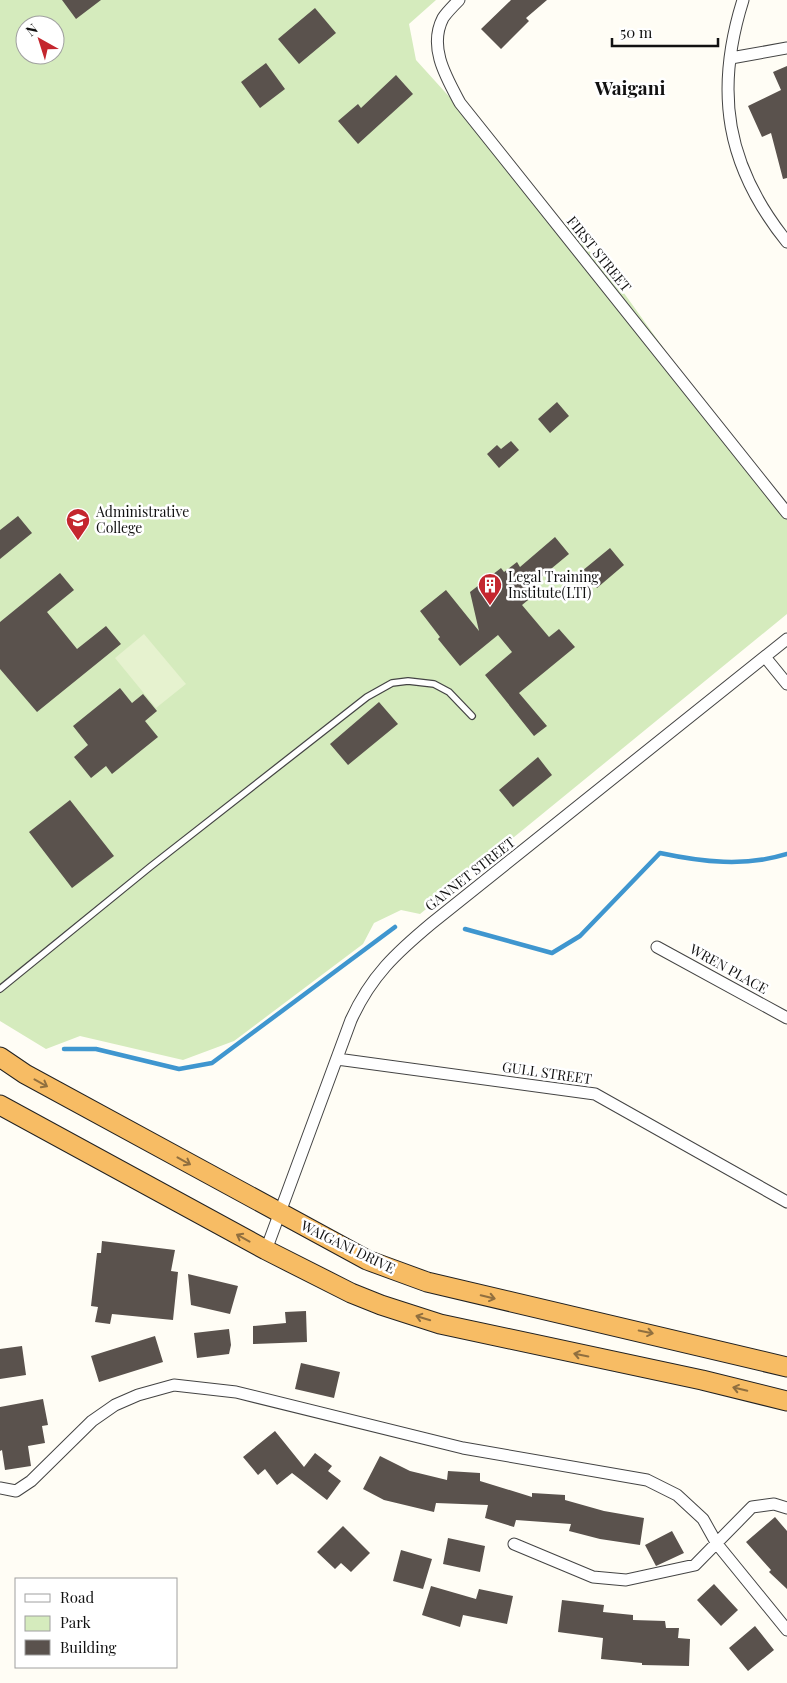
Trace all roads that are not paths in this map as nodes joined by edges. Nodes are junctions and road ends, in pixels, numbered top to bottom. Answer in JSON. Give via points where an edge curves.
{"nodes":[{"id":1,"x":459,"y":0,"type":"edge"},
{"id":2,"x":743,"y":0,"type":"edge"},
{"id":3,"x":787,"y":48,"type":"edge"},
{"id":4,"x":731,"y":58,"type":"junction"},
{"id":5,"x":787,"y":242,"type":"edge"},
{"id":6,"x":787,"y":513,"type":"edge"},
{"id":7,"x":787,"y":639,"type":"edge"},
{"id":8,"x":765,"y":656,"type":"junction"},
{"id":9,"x":787,"y":684,"type":"edge"},
{"id":10,"x":472,"y":716,"type":"dead end"},
{"id":11,"x":657,"y":947,"type":"dead end"},
{"id":12,"x":0,"y":989,"type":"edge"},
{"id":13,"x":787,"y":1018,"type":"edge"},
{"id":14,"x":0,"y":1057,"type":"edge"},
{"id":15,"x":336,"y":1059,"type":"junction"},
{"id":16,"x":0,"y":1105,"type":"edge"},
{"id":17,"x":787,"y":1202,"type":"edge"},
{"id":18,"x":281,"y":1214,"type":"junction"},
{"id":19,"x":266,"y":1250,"type":"junction"},
{"id":20,"x":787,"y":1367,"type":"edge"},
{"id":21,"x":787,"y":1401,"type":"edge"},
{"id":22,"x":0,"y":1488,"type":"edge"},
{"id":23,"x":787,"y":1508,"type":"edge"},
{"id":24,"x":514,"y":1544,"type":"dead end"},
{"id":25,"x":717,"y":1544,"type":"junction"},
{"id":26,"x":787,"y":1630,"type":"edge"}],
"edges":[{"from":1,"to":6,"type":"street","name":"FIRST STREET","via":[[443,18],[438,41],[442,69],[460,103]]},
{"from":2,"to":4,"type":"street"},
{"from":3,"to":4,"type":"street"},
{"from":4,"to":5,"type":"street","via":[[727,102],[732,138],[743,171],[761,206]]},
{"from":7,"to":8,"type":"street","name":"GANNET STREET"},
{"from":8,"to":9,"type":"street"},
{"from":8,"to":15,"type":"street","name":"GANNET STREET","via":[[391,958],[368,986]]},
{"from":10,"to":12,"type":"lane","via":[[448,692],[434,684],[392,683],[367,697]]},
{"from":11,"to":13,"type":"street","name":"WREN PLACE"},
{"from":14,"to":18,"type":"highway","name":"WAIGANI DRIVE","one_way":true,"via":[[25,1074]]},
{"from":15,"to":17,"type":"street","name":"GULL STREET","via":[[595,1094]]},
{"from":15,"to":18,"type":"street","name":"GANNET STREET"},
{"from":19,"to":16,"type":"highway","one_way":true},
{"from":18,"to":19,"type":"street","name":"GANNET STREET"},
{"from":18,"to":20,"type":"highway","name":"WAIGANI DRIVE","one_way":true,"via":[[367,1260],[427,1282]]},
{"from":21,"to":19,"type":"highway","one_way":true,"via":[[440,1324],[351,1293]]},
{"from":22,"to":25,"type":"street","via":[[16,1491],[92,1421],[116,1405],[174,1385],[193,1386],[236,1392],[463,1448],[647,1480],[677,1495],[703,1518]]},
{"from":23,"to":25,"type":"street","via":[[774,1504],[752,1507]]},
{"from":24,"to":25,"type":"street","via":[[593,1577],[626,1580],[695,1565]]},
{"from":25,"to":26,"type":"street"}]}
